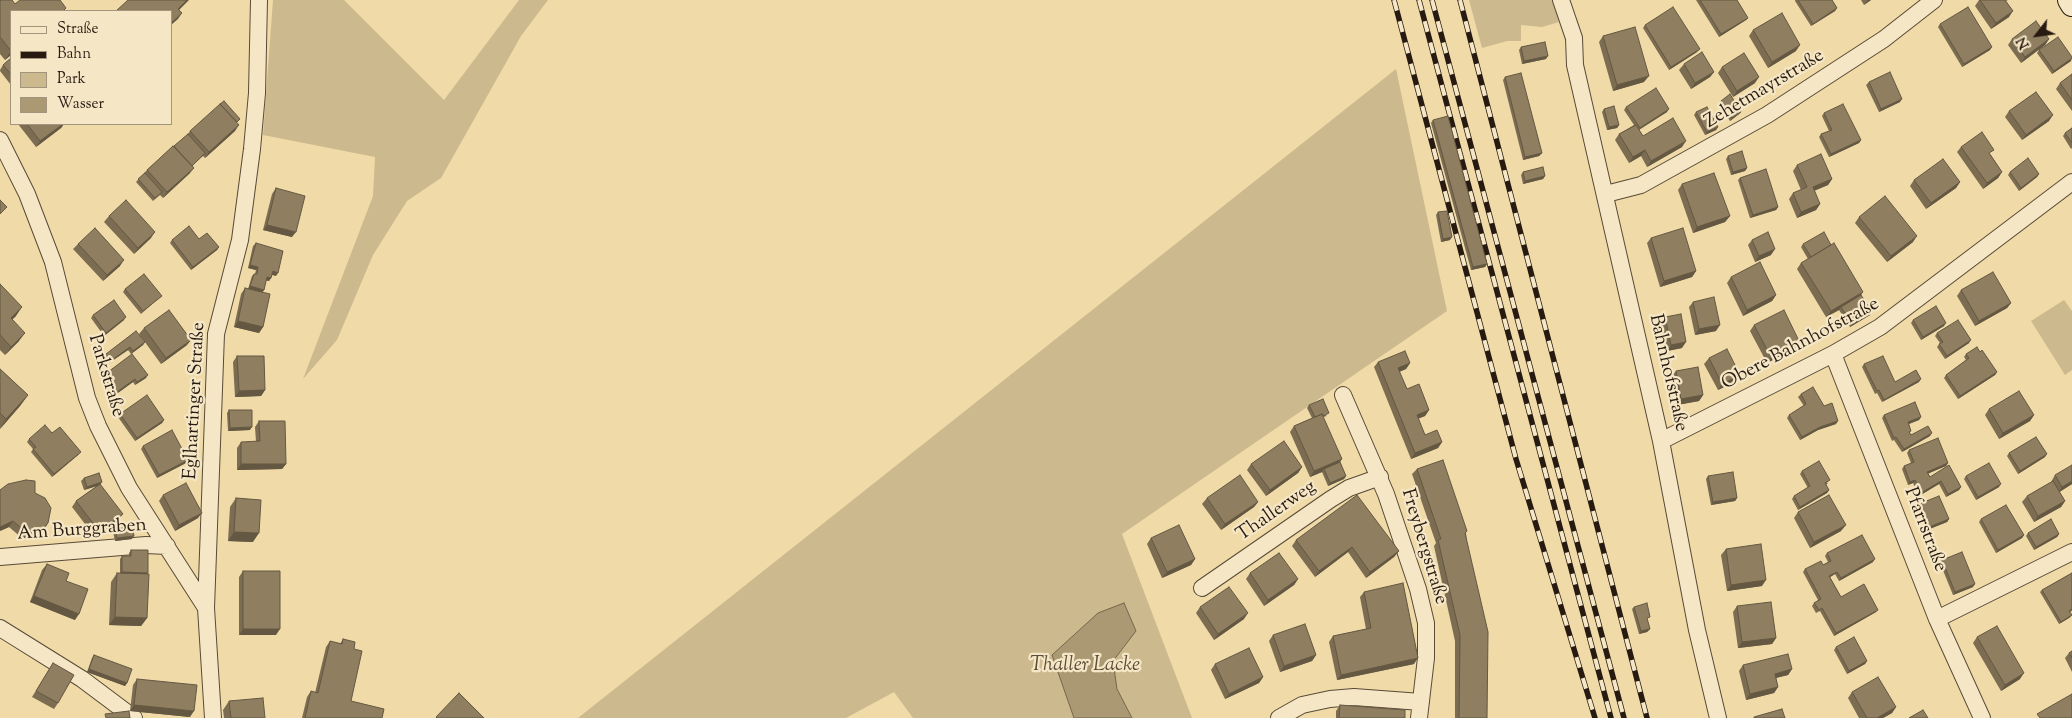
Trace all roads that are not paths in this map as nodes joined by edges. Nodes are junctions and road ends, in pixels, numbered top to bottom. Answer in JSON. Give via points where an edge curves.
{"nodes":[{"id":1,"x":259,"y":0,"type":"edge"},
{"id":2,"x":1561,"y":0,"type":"edge"},
{"id":3,"x":1934,"y":0,"type":"edge"},
{"id":4,"x":2069,"y":0,"type":"edge"},
{"id":5,"x":2072,"y":5,"type":"edge"},
{"id":6,"x":0,"y":140,"type":"edge"},
{"id":7,"x":2072,"y":182,"type":"edge"},
{"id":8,"x":1606,"y":194,"type":"junction"},
{"id":9,"x":1833,"y":354,"type":"junction"},
{"id":10,"x":1343,"y":395,"type":"dead end"},
{"id":11,"x":1661,"y":441,"type":"junction"},
{"id":12,"x":1380,"y":477,"type":"junction"},
{"id":13,"x":167,"y":546,"type":"junction"},
{"id":14,"x":2072,"y":552,"type":"edge"},
{"id":15,"x":0,"y":557,"type":"edge"},
{"id":16,"x":1202,"y":588,"type":"dead end"},
{"id":17,"x":206,"y":608,"type":"junction"},
{"id":18,"x":1937,"y":619,"type":"junction"},
{"id":19,"x":0,"y":628,"type":"edge"},
{"id":20,"x":1421,"y":702,"type":"junction"},
{"id":21,"x":134,"y":718,"type":"edge"},
{"id":22,"x":213,"y":718,"type":"edge"},
{"id":23,"x":1279,"y":718,"type":"edge"},
{"id":24,"x":1419,"y":718,"type":"edge"},
{"id":25,"x":1718,"y":718,"type":"edge"},
{"id":26,"x":1982,"y":718,"type":"edge"}],
"edges":[{"from":1,"to":17,"type":"street","name":"Eglhartinger Straße","via":[[252,149],[240,240],[216,334]]},
{"from":2,"to":8,"type":"street","name":"Bahnhofstraße","via":[[1574,38],[1575,65]]},
{"from":3,"to":8,"type":"street","name":"Zehetmayrstraße","via":[[1884,38],[1767,115],[1641,185]]},
{"from":4,"to":5,"type":"street"},
{"from":6,"to":13,"type":"street","name":"Parkstraße","via":[[27,194],[53,262],[87,398],[98,426],[129,488]]},
{"from":7,"to":9,"type":"street","name":"Obere Bahnhofstraße","via":[[1910,306]]},
{"from":8,"to":11,"type":"street","name":"Bahnhofstraße"},
{"from":9,"to":11,"type":"street","name":"Obere Bahnhofstraße"},
{"from":9,"to":18,"type":"street","name":"Pfarrstraße"},
{"from":10,"to":12,"type":"street","name":"Freybergstraße"},
{"from":11,"to":25,"type":"street","name":"Bahnhofstraße","via":[[1697,630]]},
{"from":12,"to":16,"type":"street","name":"Thallerweg","via":[[1349,488],[1331,499]]},
{"from":12,"to":20,"type":"street","name":"Freybergstraße","via":[[1405,544],[1426,623]]},
{"from":13,"to":15,"type":"street","name":"Am Burggraben"},
{"from":13,"to":17,"type":"street","name":"Parkstraße"},
{"from":14,"to":18,"type":"street"},
{"from":17,"to":22,"type":"street","name":"Eglhartinger Straße"},
{"from":18,"to":26,"type":"street","name":"Pfarrstraße"},
{"from":19,"to":21,"type":"street","via":[[82,679]]},
{"from":20,"to":23,"type":"street","via":[[1354,697],[1330,699],[1302,705]]},
{"from":20,"to":24,"type":"street","name":"Freybergstraße"}]}
